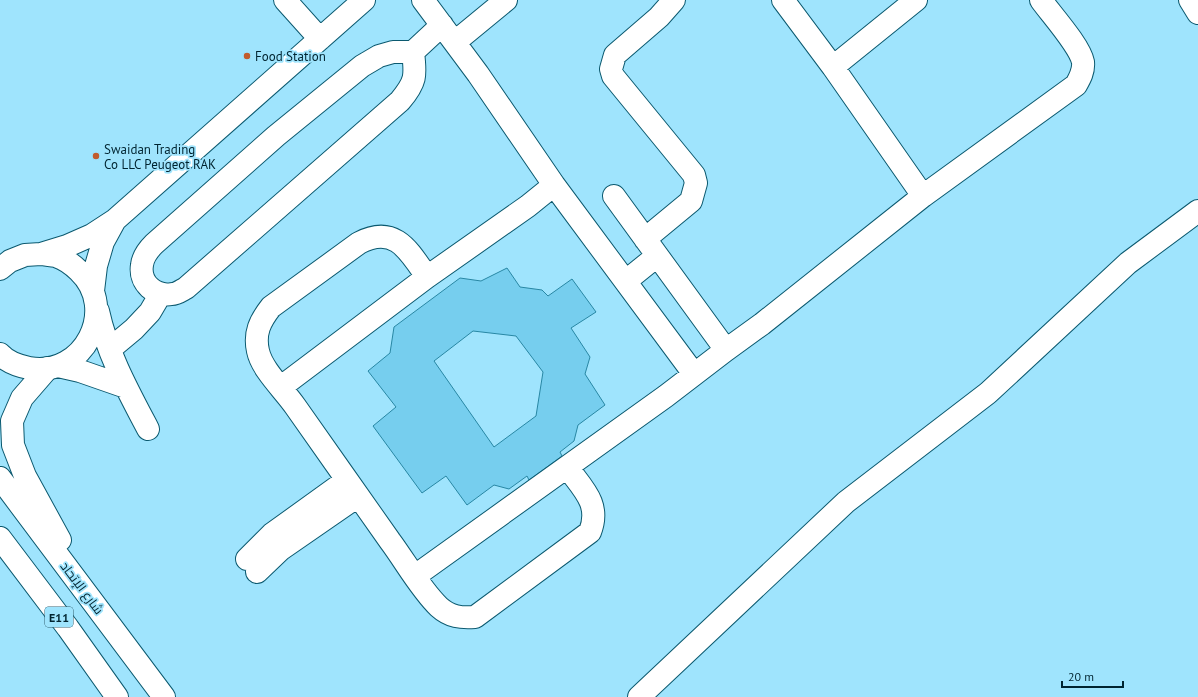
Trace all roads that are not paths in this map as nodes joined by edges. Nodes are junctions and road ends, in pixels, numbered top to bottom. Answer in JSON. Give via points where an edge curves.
{"nodes":[{"id":1,"x":286,"y":0,"type":"edge"},
{"id":2,"x":364,"y":0,"type":"edge"},
{"id":3,"x":423,"y":0,"type":"edge"},
{"id":4,"x":506,"y":0,"type":"edge"},
{"id":5,"x":674,"y":0,"type":"edge"},
{"id":6,"x":783,"y":0,"type":"edge"},
{"id":7,"x":916,"y":0,"type":"edge"},
{"id":8,"x":1041,"y":0,"type":"edge"},
{"id":9,"x":1190,"y":0,"type":"edge"},
{"id":10,"x":1198,"y":13,"type":"edge"},
{"id":11,"x":442,"y":25,"type":"junction"},
{"id":12,"x":320,"y":39,"type":"junction"},
{"id":13,"x":455,"y":42,"type":"junction"},
{"id":14,"x":413,"y":52,"type":"junction"},
{"id":15,"x":833,"y":67,"type":"junction"},
{"id":16,"x":554,"y":185,"type":"junction"},
{"id":17,"x":614,"y":196,"type":"dead end"},
{"id":18,"x":923,"y":196,"type":"junction"},
{"id":19,"x":1198,"y":211,"type":"edge"},
{"id":20,"x":115,"y":220,"type":"junction"},
{"id":21,"x":651,"y":247,"type":"junction"},
{"id":22,"x":41,"y":254,"type":"junction"},
{"id":23,"x":0,"y":269,"type":"edge"},
{"id":24,"x":427,"y":277,"type":"junction"},
{"id":25,"x":626,"y":280,"type":"junction"},
{"id":26,"x":160,"y":294,"type":"junction"},
{"id":27,"x":95,"y":300,"type":"junction"},
{"id":28,"x":110,"y":349,"type":"junction"},
{"id":29,"x":726,"y":350,"type":"junction"},
{"id":30,"x":0,"y":354,"type":"edge"},
{"id":31,"x":53,"y":367,"type":"junction"},
{"id":32,"x":694,"y":374,"type":"junction"},
{"id":33,"x":126,"y":387,"type":"junction"},
{"id":34,"x":281,"y":387,"type":"junction"},
{"id":35,"x":148,"y":429,"type":"dead end"},
{"id":36,"x":568,"y":467,"type":"junction"},
{"id":37,"x":0,"y":478,"type":"edge"},
{"id":38,"x":352,"y":488,"type":"junction"},
{"id":39,"x":0,"y":538,"type":"edge"},
{"id":40,"x":252,"y":566,"type":"dead end"},
{"id":41,"x":415,"y":576,"type":"junction"},
{"id":42,"x":94,"y":603,"type":"junction"},
{"id":43,"x":117,"y":697,"type":"edge"},
{"id":44,"x":164,"y":697,"type":"edge"},
{"id":45,"x":639,"y":697,"type":"edge"}],
"edges":[{"from":1,"to":12,"type":"main road"},
{"from":2,"to":12,"type":"main road"},
{"from":3,"to":11,"type":"main road"},
{"from":4,"to":13,"type":"main road"},
{"from":5,"to":21,"type":"main road","via":[[659,17],[615,55],[611,69],[613,76],[694,175],[696,183],[691,201]]},
{"from":6,"to":15,"type":"main road"},
{"from":7,"to":15,"type":"main road"},
{"from":8,"to":18,"type":"main road","via":[[1074,43],[1083,61],[1082,76],[1076,85]]},
{"from":9,"to":10,"type":"main road"},
{"from":11,"to":13,"type":"main road"},
{"from":11,"to":14,"type":"main road"},
{"from":12,"to":20,"type":"main road"},
{"from":13,"to":16,"type":"main road"},
{"from":14,"to":26,"type":"main road","via":[[416,72],[409,90],[400,101],[186,288],[173,294]]},
{"from":14,"to":26,"type":"main road","via":[[393,52],[379,56],[362,66],[276,136],[154,244],[145,254],[141,274],[151,290]]},
{"from":15,"to":18,"type":"main road"},
{"from":16,"to":24,"type":"main road"},
{"from":16,"to":25,"type":"main road"},
{"from":17,"to":21,"type":"main road"},
{"from":18,"to":29,"type":"main road"},
{"from":19,"to":45,"type":"main road","via":[[1128,264],[988,393],[846,502]]},
{"from":20,"to":22,"type":"main road","via":[[92,235]]},
{"from":20,"to":27,"type":"main road","via":[[103,242],[98,260]]},
{"from":21,"to":25,"type":"main road"},
{"from":21,"to":29,"type":"main road"},
{"from":22,"to":23,"type":"main road","via":[[25,255],[10,261]]},
{"from":22,"to":27,"type":"main road","via":[[57,256],[72,264],[84,276]]},
{"from":24,"to":34,"type":"main road"},
{"from":24,"to":34,"type":"main road","via":[[406,247],[386,237],[368,238],[271,307],[262,318],[256,341],[262,362]]},
{"from":25,"to":32,"type":"main road"},
{"from":26,"to":28,"type":"main road","via":[[150,312]]},
{"from":27,"to":28,"type":"main road"},
{"from":27,"to":31,"type":"main road","via":[[95,326],[88,342],[75,357]]},
{"from":28,"to":33,"type":"main road"},
{"from":29,"to":32,"type":"main road"},
{"from":30,"to":31,"type":"main road","via":[[20,366],[39,370]]},
{"from":31,"to":33,"type":"main road","via":[[80,371]]},
{"from":31,"to":42,"type":"main road","via":[[22,398],[12,421],[13,445],[26,476]]},
{"from":32,"to":36,"type":"main road"},
{"from":33,"to":35,"type":"main road"},
{"from":34,"to":38,"type":"main road"},
{"from":36,"to":41,"type":"main road"},
{"from":36,"to":41,"type":"main road","via":[[594,509],[594,522],[590,532],[475,617],[461,618],[448,614],[439,607]]},
{"from":37,"to":42,"type":"main road","name":"شارع الإتحاد","number":"E11"},
{"from":38,"to":40,"type":"main road","via":[[280,550]]},
{"from":38,"to":41,"type":"main road"},
{"from":39,"to":43,"type":"main road","number":"E11"},
{"from":42,"to":44,"type":"main road","name":"شارع الإتحاد","number":"E11"}]}
